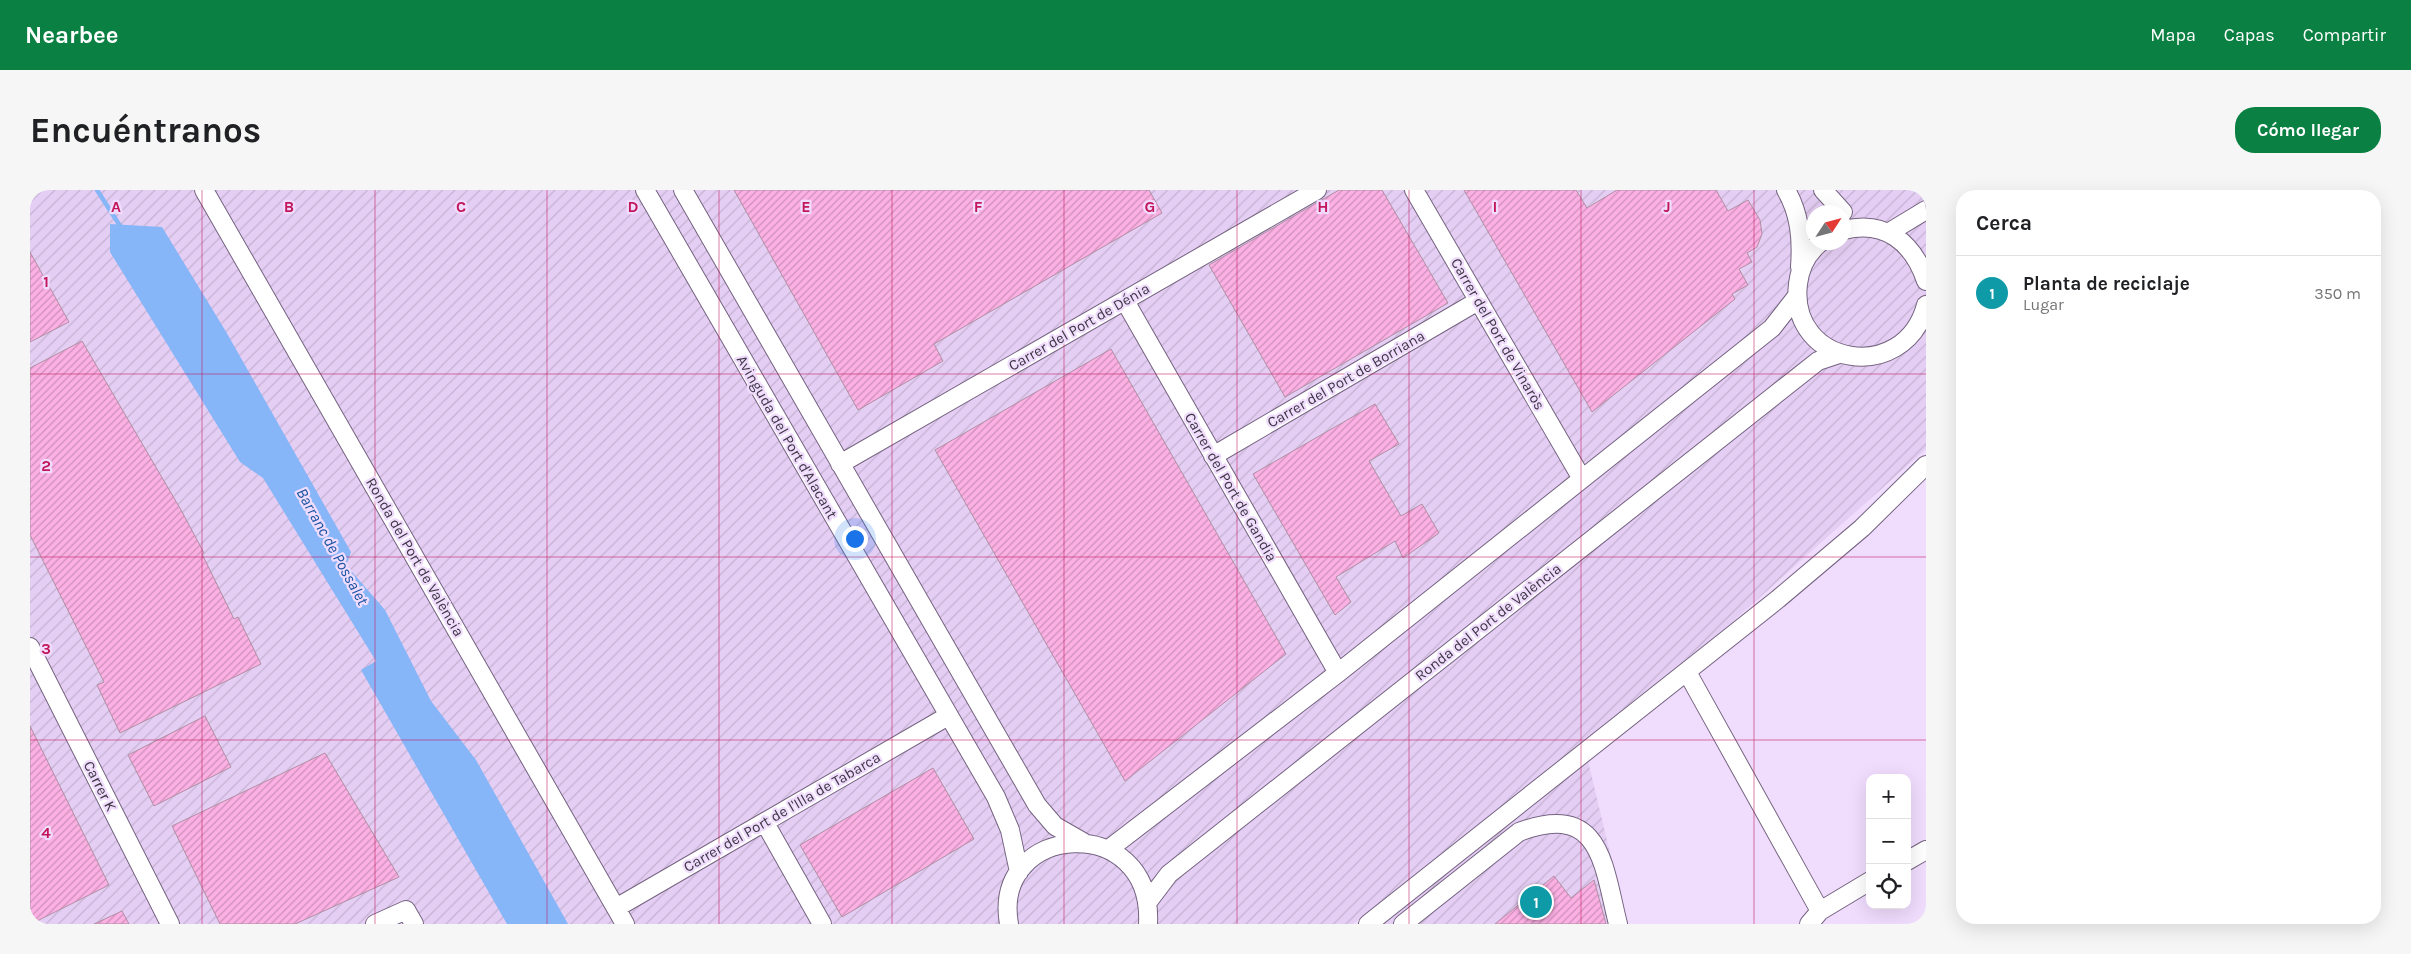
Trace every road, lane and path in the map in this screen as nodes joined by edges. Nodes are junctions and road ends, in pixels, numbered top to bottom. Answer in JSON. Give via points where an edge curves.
{"nodes":[{"id":1,"x":204,"y":190,"type":"edge"},
{"id":2,"x":644,"y":190,"type":"edge"},
{"id":3,"x":683,"y":190,"type":"edge"},
{"id":4,"x":1317,"y":190,"type":"edge"},
{"id":5,"x":1414,"y":190,"type":"edge"},
{"id":6,"x":1786,"y":190,"type":"edge"},
{"id":7,"x":1823,"y":190,"type":"edge"},
{"id":8,"x":1836,"y":205,"type":"edge"},
{"id":9,"x":1926,"y":210,"type":"edge"},
{"id":10,"x":1851,"y":228,"type":"edge"},
{"id":11,"x":1888,"y":233,"type":"junction"},
{"id":12,"x":1812,"y":250,"type":"edge"},
{"id":13,"x":1800,"y":271,"type":"junction"},
{"id":14,"x":1926,"y":281,"type":"edge"},
{"id":15,"x":1796,"y":296,"type":"junction"},
{"id":16,"x":1125,"y":301,"type":"junction"},
{"id":17,"x":1478,"y":301,"type":"junction"},
{"id":18,"x":1926,"y":305,"type":"edge"},
{"id":19,"x":1839,"y":354,"type":"junction"},
{"id":20,"x":1213,"y":456,"type":"junction"},
{"id":21,"x":840,"y":464,"type":"junction"},
{"id":22,"x":1926,"y":465,"type":"edge"},
{"id":23,"x":1582,"y":479,"type":"junction"},
{"id":24,"x":30,"y":647,"type":"edge"},
{"id":25,"x":1687,"y":672,"type":"junction"},
{"id":26,"x":1338,"y":673,"type":"junction"},
{"id":27,"x":948,"y":716,"type":"junction"},
{"id":28,"x":765,"y":823,"type":"junction"},
{"id":29,"x":1084,"y":842,"type":"junction"},
{"id":30,"x":1109,"y":849,"type":"junction"},
{"id":31,"x":1926,"y":850,"type":"edge"},
{"id":32,"x":1911,"y":858,"type":"edge"},
{"id":33,"x":1019,"y":872,"type":"junction"},
{"id":34,"x":1866,"y":884,"type":"edge"},
{"id":35,"x":1146,"y":903,"type":"junction"},
{"id":36,"x":616,"y":908,"type":"junction"},
{"id":37,"x":410,"y":917,"type":"edge"},
{"id":38,"x":1814,"y":918,"type":"edge"},
{"id":39,"x":170,"y":924,"type":"edge"},
{"id":40,"x":375,"y":924,"type":"edge"},
{"id":41,"x":625,"y":924,"type":"edge"},
{"id":42,"x":822,"y":924,"type":"edge"},
{"id":43,"x":1009,"y":924,"type":"edge"},
{"id":44,"x":1148,"y":924,"type":"edge"},
{"id":45,"x":1368,"y":924,"type":"edge"},
{"id":46,"x":1403,"y":924,"type":"edge"},
{"id":47,"x":1618,"y":924,"type":"edge"}],
"edges":[{"from":1,"to":36,"type":"street","name":"Ronda del Port de València"},
{"from":2,"to":27,"type":"street","name":"Avinguda del Port d'Alacant"},
{"from":3,"to":21,"type":"street"},
{"from":4,"to":16,"type":"street","name":"Carrer del Port de Dénia"},
{"from":5,"to":17,"type":"street","name":"Carrer del Port de Vinaròs"},
{"from":6,"to":13,"type":"street","via":[[1802,237]]},
{"from":7,"to":8,"type":"street"},
{"from":9,"to":11,"type":"street"},
{"from":10,"to":11,"type":"street","via":[[1881,229]]},
{"from":11,"to":14,"type":"street","via":[[1900,239],[1919,261]]},
{"from":12,"to":13,"type":"street"},
{"from":13,"to":15,"type":"street"},
{"from":15,"to":19,"type":"street","via":[[1803,321],[1820,343]]},
{"from":15,"to":23,"type":"street","via":[[1772,328]]},
{"from":16,"to":20,"type":"street","name":"Carrer del Port de Gandia"},
{"from":16,"to":21,"type":"street","name":"Carrer del Port de Dénia"},
{"from":17,"to":20,"type":"street","name":"Carrer del Port de Borriana"},
{"from":17,"to":23,"type":"street","name":"Carrer del Port de Vinaròs"},
{"from":18,"to":19,"type":"street","via":[[1923,317],[1906,341],[1884,354],[1864,358]]},
{"from":19,"to":35,"type":"street","name":"Ronda del Port de València","via":[[1818,361],[1218,835],[1169,874]]},
{"from":20,"to":26,"type":"street","name":"Carrer del Port de Gandia"},
{"from":21,"to":29,"type":"street","via":[[1037,805],[1055,826]]},
{"from":22,"to":25,"type":"street","via":[[1862,528]]},
{"from":23,"to":26,"type":"street"},
{"from":24,"to":39,"type":"street","name":"Carrer K"},
{"from":25,"to":38,"type":"street"},
{"from":25,"to":45,"type":"street"},
{"from":26,"to":30,"type":"street"},
{"from":27,"to":28,"type":"street","name":"Carrer del Port de l'Illa de Tabarca"},
{"from":27,"to":33,"type":"street","name":"Avinguda del Port d'Alacant","via":[[996,797],[1010,830]]},
{"from":28,"to":36,"type":"street","name":"Carrer del Port de l'Illa de Tabarca"},
{"from":28,"to":42,"type":"street"},
{"from":29,"to":30,"type":"street"},
{"from":29,"to":33,"type":"street","via":[[1069,842],[1041,852]]},
{"from":30,"to":35,"type":"street","via":[[1132,867],[1146,892]]},
{"from":31,"to":32,"type":"street"},
{"from":33,"to":43,"type":"street","via":[[1006,908]]},
{"from":34,"to":38,"type":"street"},
{"from":35,"to":44,"type":"street"},
{"from":36,"to":41,"type":"street","name":"Ronda del Port de València"},
{"from":37,"to":40,"type":"street"},
{"from":46,"to":47,"type":"street","via":[[1519,832],[1540,824],[1560,822],[1583,832],[1601,855]]}]}
